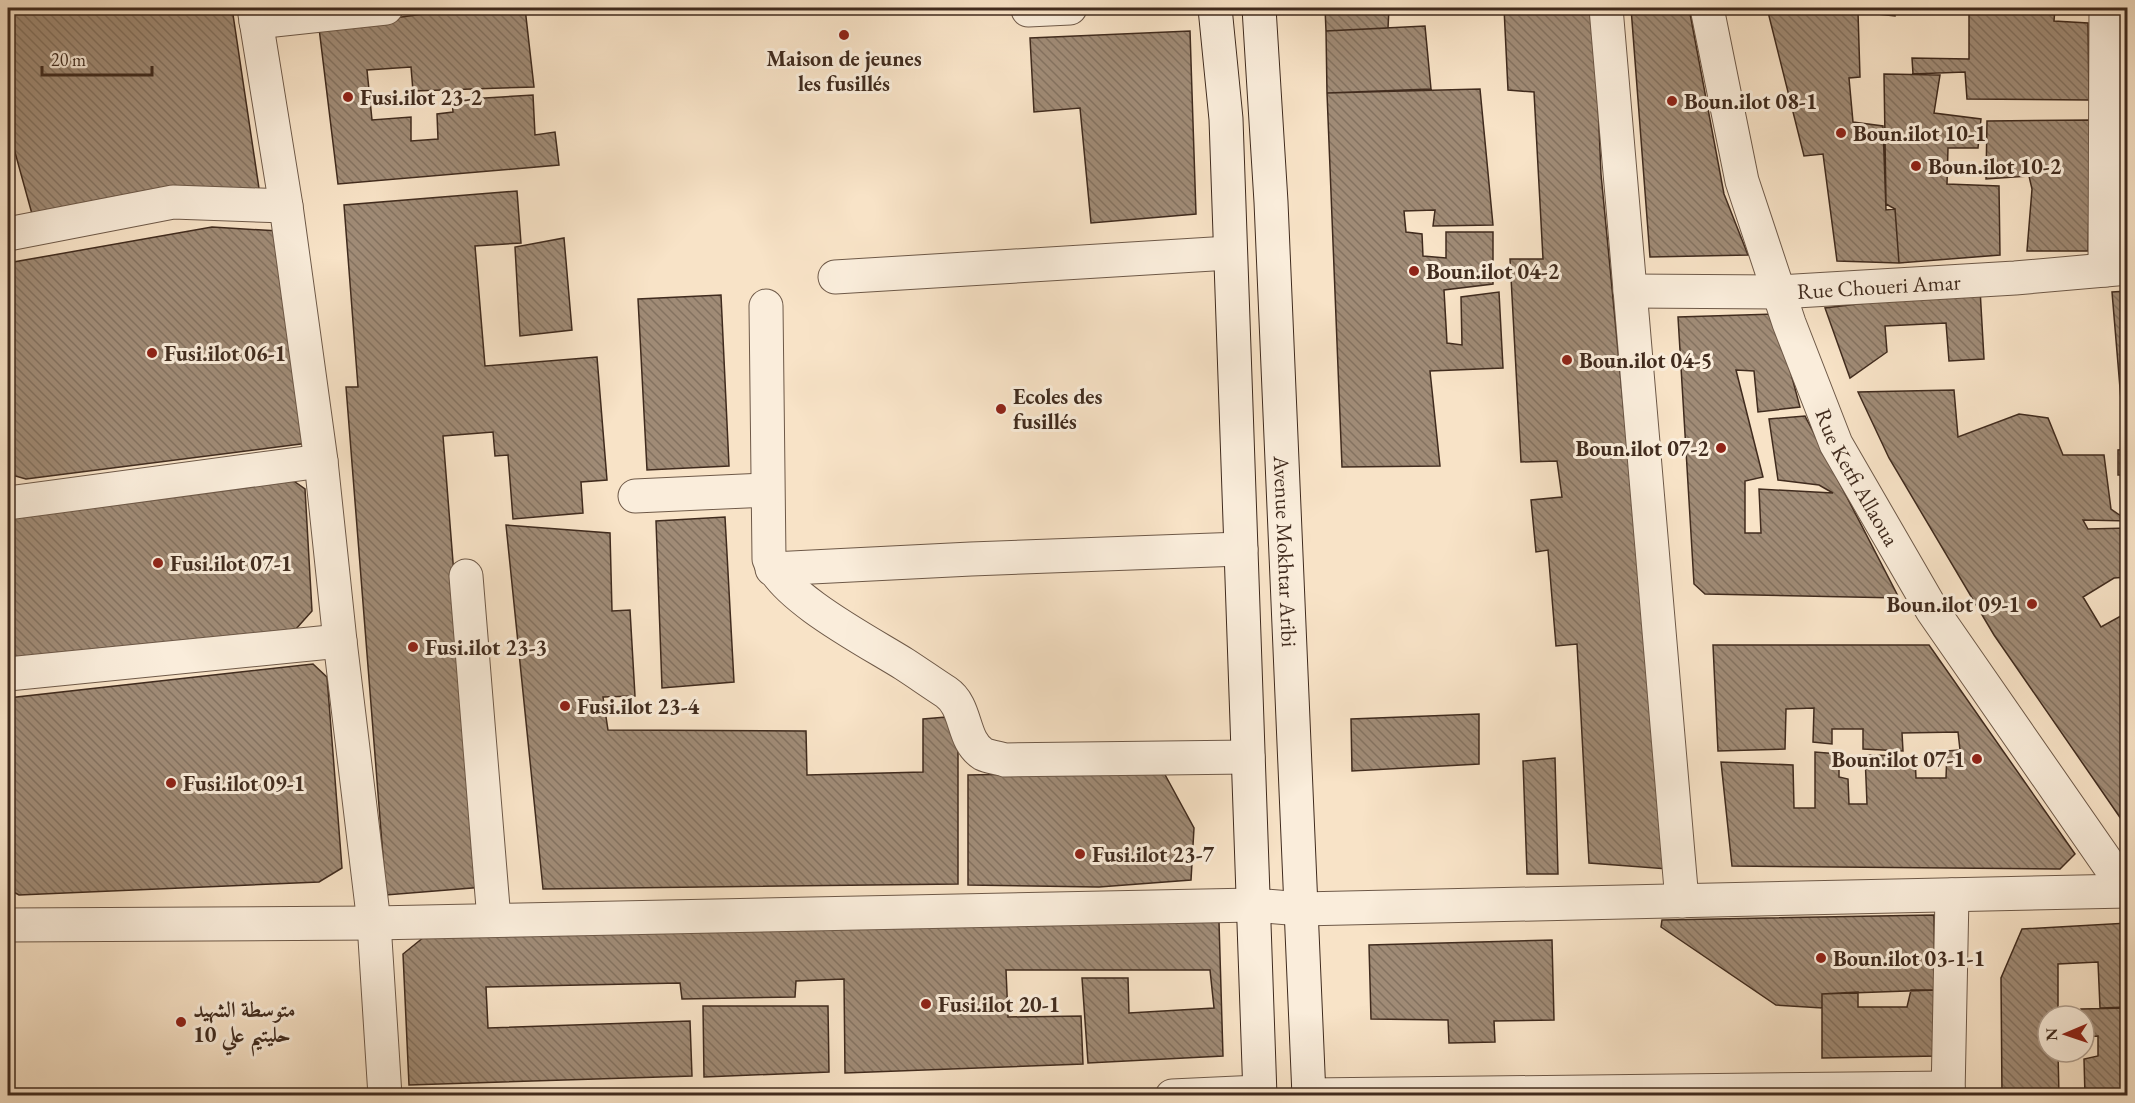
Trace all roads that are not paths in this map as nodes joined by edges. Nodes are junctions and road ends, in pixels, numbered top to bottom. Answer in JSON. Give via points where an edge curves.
{"nodes":[{"id":1,"x":386,"y":8,"type":"edge"},
{"id":2,"x":1070,"y":8,"type":"edge"},
{"id":3,"x":1215,"y":8,"type":"edge"},
{"id":4,"x":1258,"y":8,"type":"edge"},
{"id":5,"x":1606,"y":8,"type":"edge"},
{"id":6,"x":1707,"y":8,"type":"edge"},
{"id":7,"x":2106,"y":8,"type":"edge"},
{"id":8,"x":1028,"y":10,"type":"dead end"},
{"id":9,"x":255,"y":15,"type":"edge"},
{"id":10,"x":286,"y":206,"type":"junction"},
{"id":11,"x":8,"y":233,"type":"edge"},
{"id":12,"x":1229,"y":253,"type":"junction"},
{"id":13,"x":2116,"y":269,"type":"edge"},
{"id":14,"x":835,"y":277,"type":"dead end"},
{"id":15,"x":1630,"y":291,"type":"junction"},
{"id":16,"x":1779,"y":292,"type":"junction"},
{"id":17,"x":766,"y":306,"type":"dead end"},
{"id":18,"x":321,"y":461,"type":"junction"},
{"id":19,"x":767,"y":490,"type":"junction"},
{"id":20,"x":636,"y":496,"type":"dead end"},
{"id":21,"x":8,"y":503,"type":"edge"},
{"id":22,"x":1240,"y":549,"type":"junction"},
{"id":23,"x":772,"y":568,"type":"junction"},
{"id":24,"x":466,"y":576,"type":"dead end"},
{"id":25,"x":339,"y":641,"type":"junction"},
{"id":26,"x":8,"y":674,"type":"edge"},
{"id":27,"x":1248,"y":757,"type":"junction"},
{"id":28,"x":2127,"y":891,"type":"edge"},
{"id":29,"x":1952,"y":895,"type":"junction"},
{"id":30,"x":1682,"y":901,"type":"junction"},
{"id":31,"x":1253,"y":905,"type":"junction"},
{"id":32,"x":1301,"y":909,"type":"junction"},
{"id":33,"x":494,"y":920,"type":"junction"},
{"id":34,"x":374,"y":923,"type":"junction"},
{"id":35,"x":8,"y":925,"type":"edge"},
{"id":36,"x":1948,"y":1092,"type":"edge"},
{"id":37,"x":1259,"y":1094,"type":"edge"},
{"id":38,"x":385,"y":1095,"type":"edge"},
{"id":39,"x":1172,"y":1095,"type":"edge"},
{"id":40,"x":1309,"y":1095,"type":"edge"}],
"edges":[{"from":1,"to":9,"type":"street"},
{"from":2,"to":8,"type":"street"},
{"from":3,"to":12,"type":"street","name":"Avenue Mokhtar Aribi","via":[[1226,119]]},
{"from":4,"to":32,"type":"street","name":"Avenue Mokhtar Aribi","via":[[1271,202]]},
{"from":5,"to":15,"type":"street"},
{"from":6,"to":16,"type":"street","name":"Rue Ketfi Allaoua","via":[[1742,181]]},
{"from":7,"to":13,"type":"street"},
{"from":9,"to":10,"type":"street"},
{"from":10,"to":11,"type":"street","via":[[173,202]]},
{"from":10,"to":18,"type":"street"},
{"from":12,"to":14,"type":"street"},
{"from":12,"to":22,"type":"street","name":"Avenue Mokhtar Aribi"},
{"from":13,"to":16,"type":"street","name":"Rue Choueri Amar"},
{"from":15,"to":16,"type":"street","name":"Rue Choueri Amar"},
{"from":15,"to":30,"type":"street"},
{"from":16,"to":28,"type":"street","name":"Rue Ketfi Allaoua","via":[[1836,444],[1926,601]]},
{"from":17,"to":19,"type":"street"},
{"from":18,"to":21,"type":"street"},
{"from":18,"to":25,"type":"street"},
{"from":19,"to":20,"type":"street"},
{"from":19,"to":23,"type":"street"},
{"from":22,"to":23,"type":"street"},
{"from":22,"to":27,"type":"street","name":"Avenue Mokhtar Aribi"},
{"from":23,"to":27,"type":"street","via":[[785,584],[831,620],[951,696],[962,711],[971,740],[983,754],[1005,760]]},
{"from":24,"to":33,"type":"street"},
{"from":25,"to":26,"type":"street"},
{"from":25,"to":34,"type":"street"},
{"from":27,"to":31,"type":"street","name":"Avenue Mokhtar Aribi"},
{"from":28,"to":29,"type":"street"},
{"from":29,"to":30,"type":"street"},
{"from":29,"to":36,"type":"street"},
{"from":30,"to":32,"type":"street"},
{"from":31,"to":32,"type":"street"},
{"from":31,"to":33,"type":"street"},
{"from":31,"to":37,"type":"street","name":"Avenue Mokhtar Aribi"},
{"from":32,"to":40,"type":"street","name":"Avenue Mokhtar Aribi"},
{"from":33,"to":34,"type":"street"},
{"from":34,"to":35,"type":"street"},
{"from":34,"to":38,"type":"street"},
{"from":36,"to":40,"type":"street"},
{"from":37,"to":39,"type":"street"}]}
